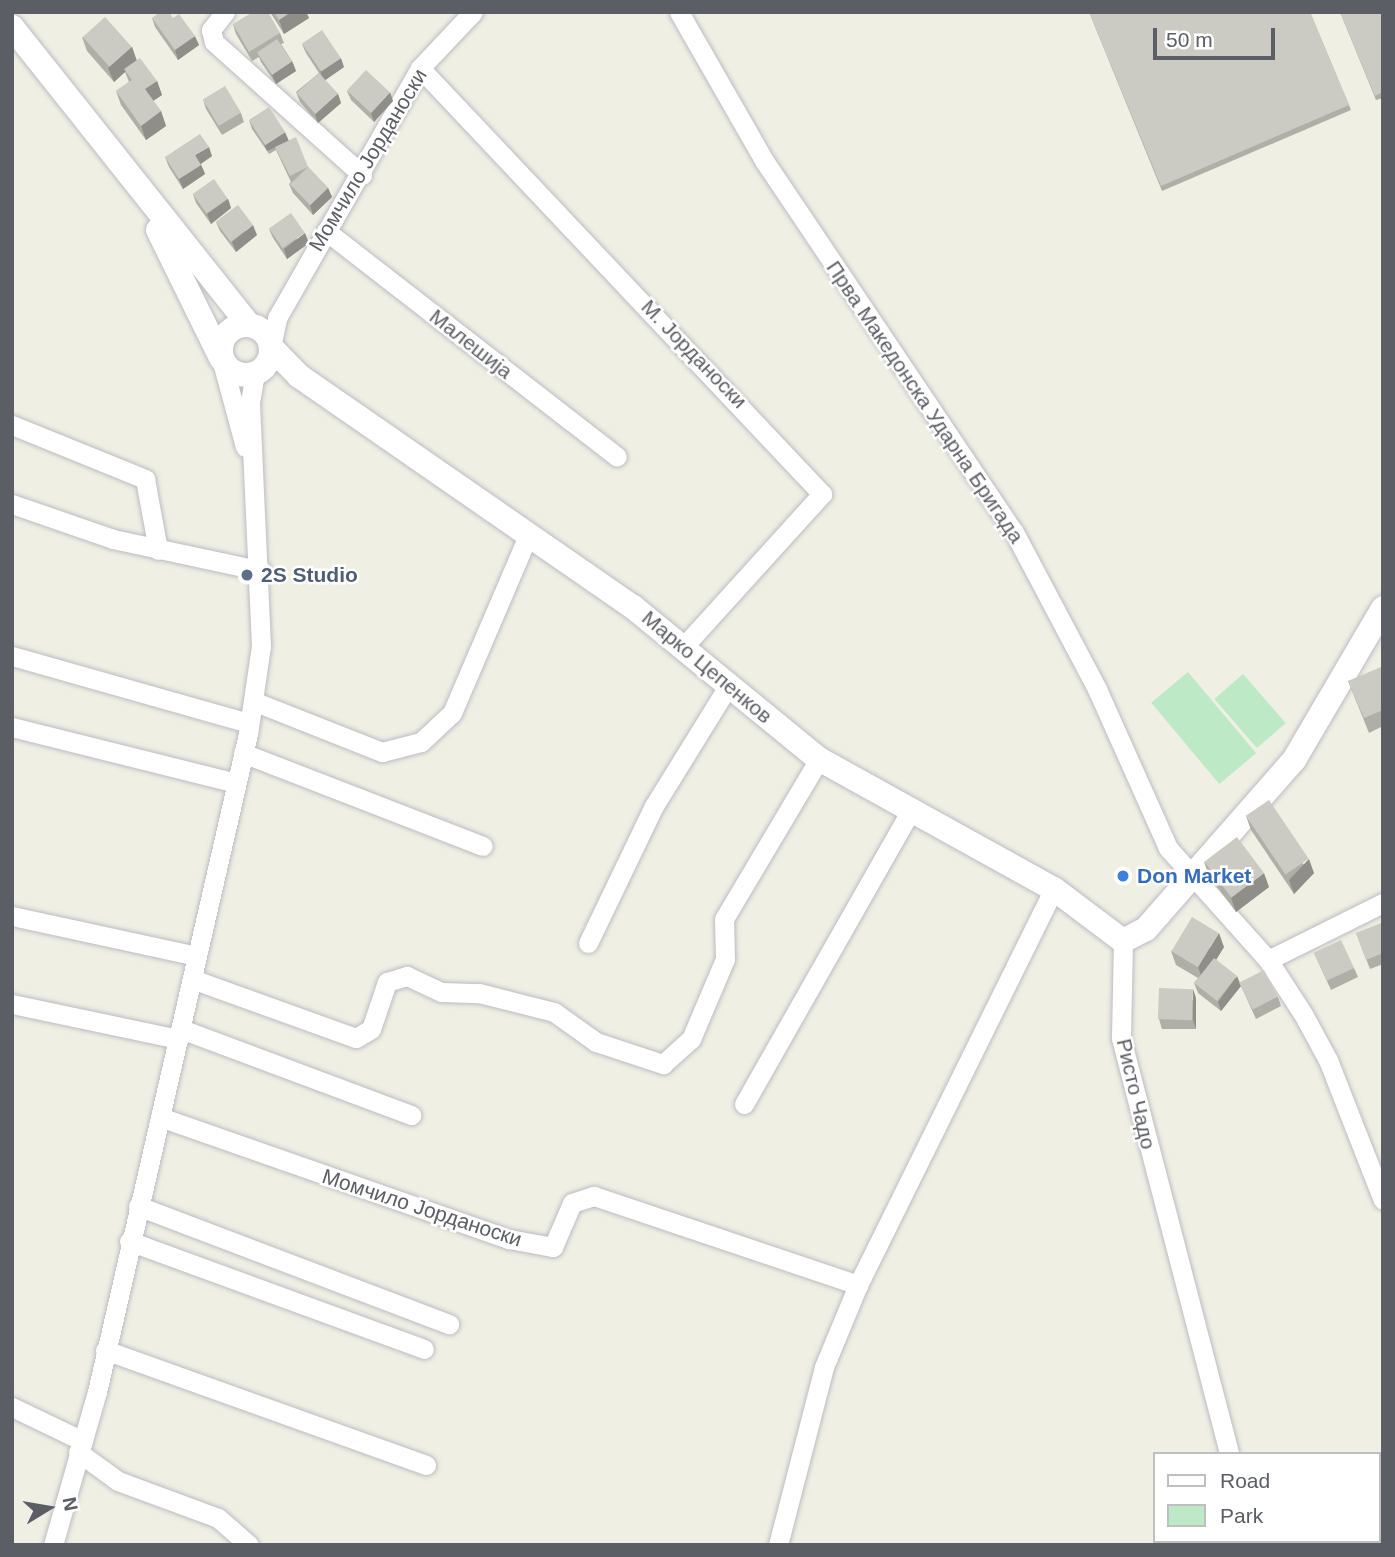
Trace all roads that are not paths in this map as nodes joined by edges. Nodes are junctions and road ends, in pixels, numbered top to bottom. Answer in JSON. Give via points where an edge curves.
{"nodes":[{"id":1,"x":225,"y":12,"type":"edge"},
{"id":2,"x":473,"y":12,"type":"edge"},
{"id":3,"x":679,"y":12,"type":"edge"},
{"id":4,"x":12,"y":27,"type":"edge"},
{"id":5,"x":420,"y":68,"type":"junction"},
{"id":6,"x":362,"y":174,"type":"junction"},
{"id":7,"x":130,"y":177,"type":"junction"},
{"id":8,"x":326,"y":231,"type":"junction"},
{"id":9,"x":262,"y":343,"type":"junction"},
{"id":10,"x":221,"y":358,"type":"junction"},
{"id":11,"x":12,"y":425,"type":"edge"},
{"id":12,"x":617,"y":457,"type":"dead end"},
{"id":13,"x":253,"y":468,"type":"junction"},
{"id":14,"x":12,"y":504,"type":"edge"},
{"id":15,"x":527,"y":538,"type":"junction"},
{"id":16,"x":158,"y":550,"type":"junction"},
{"id":17,"x":262,"y":571,"type":"junction"},
{"id":18,"x":1383,"y":608,"type":"edge"},
{"id":19,"x":684,"y":646,"type":"junction"},
{"id":20,"x":12,"y":656,"type":"edge"},
{"id":21,"x":728,"y":686,"type":"junction"},
{"id":22,"x":253,"y":701,"type":"junction"},
{"id":23,"x":249,"y":723,"type":"junction"},
{"id":24,"x":12,"y":727,"type":"edge"},
{"id":25,"x":243,"y":753,"type":"junction"},
{"id":26,"x":819,"y":759,"type":"junction"},
{"id":27,"x":236,"y":783,"type":"junction"},
{"id":28,"x":910,"y":812,"type":"junction"},
{"id":29,"x":483,"y":846,"type":"dead end"},
{"id":30,"x":1189,"y":877,"type":"junction"},
{"id":31,"x":1054,"y":889,"type":"junction"},
{"id":32,"x":1383,"y":903,"type":"edge"},
{"id":33,"x":12,"y":916,"type":"edge"},
{"id":34,"x":1124,"y":942,"type":"junction"},
{"id":35,"x":588,"y":943,"type":"dead end"},
{"id":36,"x":197,"y":956,"type":"junction"},
{"id":37,"x":1268,"y":960,"type":"junction"},
{"id":38,"x":192,"y":979,"type":"junction"},
{"id":39,"x":12,"y":1004,"type":"edge"},
{"id":40,"x":180,"y":1034,"type":"junction"},
{"id":41,"x":744,"y":1104,"type":"dead end"},
{"id":42,"x":411,"y":1115,"type":"dead end"},
{"id":43,"x":160,"y":1117,"type":"junction"},
{"id":44,"x":1383,"y":1200,"type":"edge"},
{"id":45,"x":138,"y":1206,"type":"junction"},
{"id":46,"x":129,"y":1241,"type":"junction"},
{"id":47,"x":858,"y":1285,"type":"junction"},
{"id":48,"x":449,"y":1324,"type":"dead end"},
{"id":49,"x":424,"y":1349,"type":"dead end"},
{"id":50,"x":105,"y":1350,"type":"junction"},
{"id":51,"x":12,"y":1406,"type":"edge"},
{"id":52,"x":80,"y":1446,"type":"junction"},
{"id":53,"x":1228,"y":1452,"type":"edge"},
{"id":54,"x":426,"y":1465,"type":"dead end"},
{"id":55,"x":53,"y":1545,"type":"edge"},
{"id":56,"x":249,"y":1545,"type":"edge"},
{"id":57,"x":778,"y":1545,"type":"edge"}],
"edges":[{"from":1,"to":6,"type":"street","via":[[211,30],[214,42]]},
{"from":2,"to":5,"type":"street","name":"Момчило Јорданоски"},
{"from":3,"to":30,"type":"street","name":"Прва Македонска Ударна Бригада","via":[[758,152],[1014,533],[1097,689],[1168,848]]},
{"from":4,"to":7,"type":"street"},
{"from":5,"to":6,"type":"street","name":"Момчило Јорданоски"},
{"from":5,"to":19,"type":"street","name":"М. Јорданоски","via":[[822,494]]},
{"from":6,"to":8,"type":"street","name":"Момчило Јорданоски"},
{"from":7,"to":9,"type":"street"},
{"from":7,"to":10,"type":"street"},
{"from":8,"to":9,"type":"street","name":"Момчило Јорданоски"},
{"from":8,"to":12,"type":"street","name":"Малешија"},
{"from":9,"to":10,"type":"street","via":[[226,333]]},
{"from":9,"to":10,"type":"street","via":[[239,375]]},
{"from":9,"to":13,"type":"street"},
{"from":9,"to":15,"type":"street","name":"Марко Цепенков","via":[[299,376]]},
{"from":10,"to":13,"type":"street"},
{"from":11,"to":16,"type":"street","via":[[145,479]]},
{"from":13,"to":17,"type":"street"},
{"from":14,"to":16,"type":"street"},
{"from":15,"to":19,"type":"street","name":"Марко Цепенков"},
{"from":15,"to":22,"type":"street","via":[[452,713],[421,742],[382,752]]},
{"from":16,"to":17,"type":"street"},
{"from":17,"to":22,"type":"street"},
{"from":18,"to":30,"type":"street","via":[[1294,760]]},
{"from":19,"to":21,"type":"street","name":"Марко Цепенков"},
{"from":20,"to":23,"type":"street"},
{"from":21,"to":26,"type":"street","name":"Марко Цепенков"},
{"from":21,"to":35,"type":"street","via":[[654,806]]},
{"from":22,"to":23,"type":"street"},
{"from":23,"to":25,"type":"street"},
{"from":24,"to":27,"type":"street"},
{"from":25,"to":27,"type":"street"},
{"from":25,"to":29,"type":"street"},
{"from":26,"to":28,"type":"street","name":"Марко Цепенков"},
{"from":26,"to":38,"type":"street","via":[[724,919],[725,959],[691,1039],[663,1063],[596,1042],[554,1012],[479,993],[442,992],[407,976],[387,982],[371,1029],[356,1038]]},
{"from":27,"to":36,"type":"street"},
{"from":28,"to":31,"type":"street","name":"Марко Цепенков"},
{"from":28,"to":41,"type":"street"},
{"from":30,"to":34,"type":"street","via":[[1146,929]]},
{"from":30,"to":37,"type":"street","name":"Прва Македонска Ударна Бригада"},
{"from":31,"to":34,"type":"street","name":"Марко Цепенков"},
{"from":31,"to":47,"type":"street"},
{"from":32,"to":37,"type":"street"},
{"from":33,"to":36,"type":"street"},
{"from":34,"to":53,"type":"street","name":"Ристо Чадо","via":[[1121,1038]]},
{"from":36,"to":38,"type":"street"},
{"from":37,"to":44,"type":"street","name":"Прва Македонска Ударна Бригада","via":[[1328,1060]]},
{"from":38,"to":40,"type":"street"},
{"from":39,"to":40,"type":"street"},
{"from":40,"to":42,"type":"street"},
{"from":40,"to":43,"type":"street"},
{"from":43,"to":45,"type":"street"},
{"from":43,"to":47,"type":"street","name":"Момчило Јорданоски","via":[[509,1239],[553,1247],[572,1203],[594,1196]]},
{"from":45,"to":46,"type":"street"},
{"from":45,"to":48,"type":"street"},
{"from":46,"to":49,"type":"street"},
{"from":46,"to":50,"type":"street"},
{"from":47,"to":57,"type":"street","via":[[824,1367]]},
{"from":50,"to":52,"type":"street"},
{"from":50,"to":54,"type":"street"},
{"from":51,"to":52,"type":"street"},
{"from":52,"to":55,"type":"street"},
{"from":52,"to":56,"type":"street","via":[[118,1481],[218,1518]]}]}
